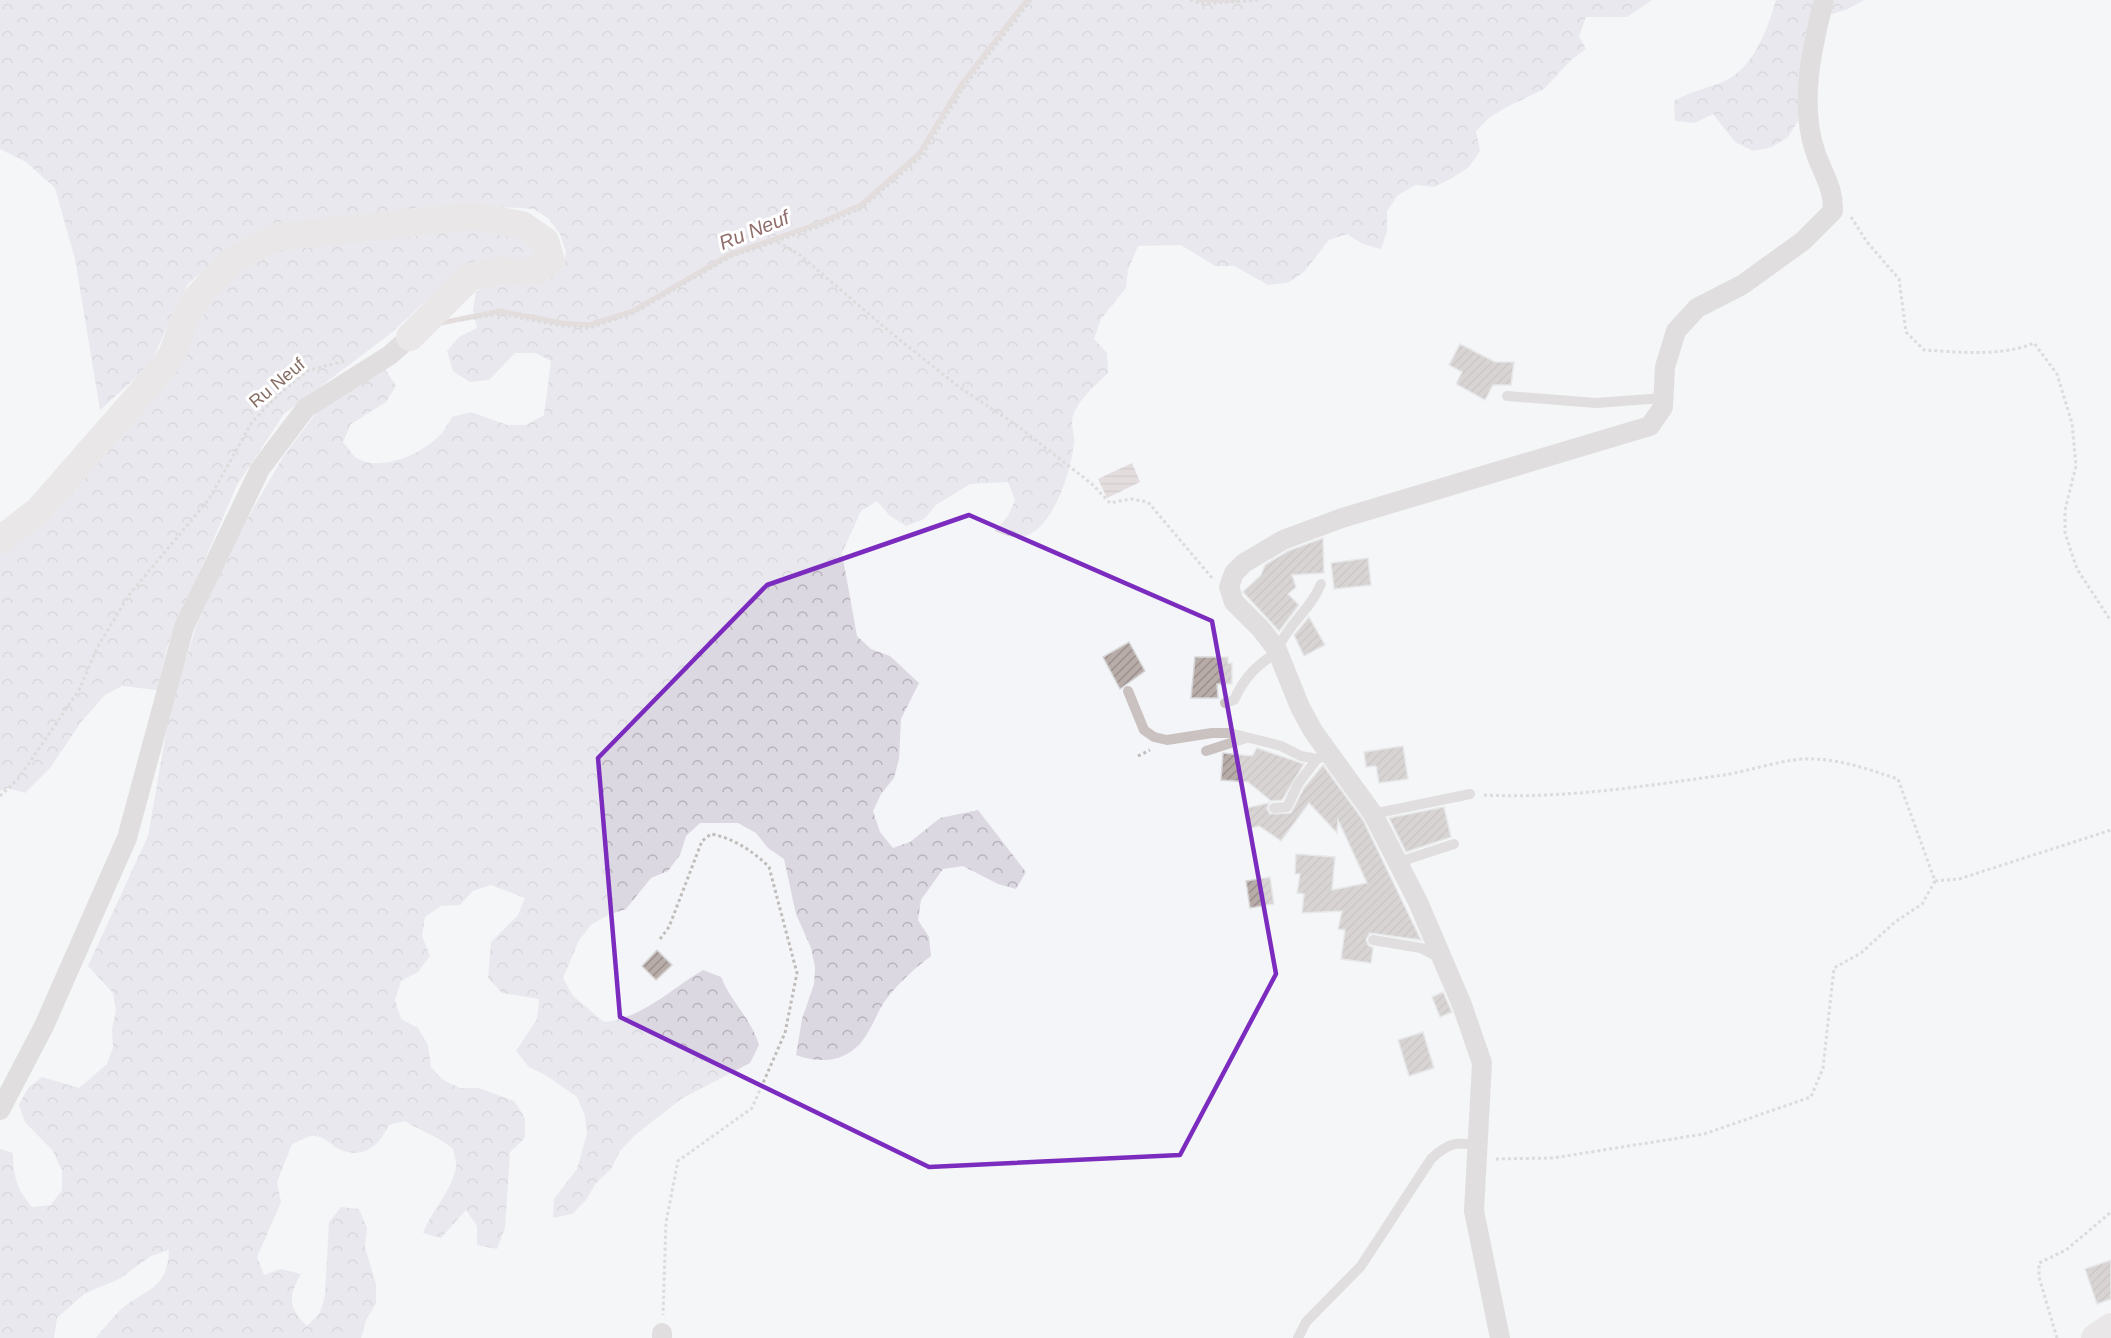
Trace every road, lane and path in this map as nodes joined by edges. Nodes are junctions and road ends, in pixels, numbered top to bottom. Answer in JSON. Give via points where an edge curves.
{"nodes":[{"id":1,"x":1031,"y":0,"type":"edge"},
{"id":2,"x":1190,"y":0,"type":"edge"},
{"id":3,"x":1261,"y":0,"type":"edge"},
{"id":4,"x":1824,"y":0,"type":"edge"},
{"id":5,"x":1834,"y":195,"type":"junction"},
{"id":6,"x":778,"y":242,"type":"junction"},
{"id":7,"x":455,"y":321,"type":"dead end"},
{"id":8,"x":410,"y":337,"type":"joint"},
{"id":9,"x":354,"y":360,"type":"dead end"},
{"id":10,"x":1508,"y":396,"type":"dead end"},
{"id":11,"x":1664,"y":398,"type":"junction"},
{"id":12,"x":0,"y":540,"type":"edge"},
{"id":13,"x":1321,"y":584,"type":"dead end"},
{"id":14,"x":1234,"y":602,"type":"junction"},
{"id":15,"x":2111,"y":621,"type":"edge"},
{"id":16,"x":1277,"y":651,"type":"junction"},
{"id":17,"x":1128,"y":691,"type":"dead end"},
{"id":18,"x":1225,"y":703,"type":"dead end"},
{"id":19,"x":1250,"y":737,"type":"junction"},
{"id":20,"x":1206,"y":751,"type":"dead end"},
{"id":21,"x":1324,"y":757,"type":"junction"},
{"id":22,"x":1470,"y":794,"type":"joint"},
{"id":23,"x":0,"y":796,"type":"edge"},
{"id":24,"x":1274,"y":808,"type":"dead end"},
{"id":25,"x":1373,"y":814,"type":"junction"},
{"id":26,"x":2111,"y":830,"type":"edge"},
{"id":27,"x":1454,"y":844,"type":"dead end"},
{"id":28,"x":1399,"y":862,"type":"junction"},
{"id":29,"x":1935,"y":881,"type":"junction"},
{"id":30,"x":660,"y":939,"type":"dead end"},
{"id":31,"x":1373,"y":940,"type":"dead end"},
{"id":32,"x":1443,"y":959,"type":"junction"},
{"id":33,"x":0,"y":1110,"type":"edge"},
{"id":34,"x":1476,"y":1152,"type":"junction"},
{"id":35,"x":2111,"y":1212,"type":"edge"},
{"id":36,"x":2111,"y":1327,"type":"edge"},
{"id":37,"x":662,"y":1335,"type":"edge"},
{"id":38,"x":1298,"y":1338,"type":"edge"},
{"id":39,"x":1500,"y":1338,"type":"edge"},
{"id":40,"x":2058,"y":1338,"type":"edge"},
{"id":41,"x":2095,"y":1338,"type":"edge"}],
"edges":[{"from":1,"to":6,"type":"path","via":[[964,87],[922,156],[862,208]]},
{"from":2,"to":3,"type":"path","via":[[1202,4]]},
{"from":4,"to":5,"type":"street","via":[[1808,103],[1814,150]]},
{"from":5,"to":11,"type":"street","via":[[1833,211],[1803,241],[1742,285],[1697,308],[1676,332],[1665,367]]},
{"from":5,"to":15,"type":"path","via":[[1866,242],[1899,279],[1906,332],[1924,350],[1973,353],[2020,349],[2034,343],[2057,374],[2072,423],[2076,466],[2065,510],[2066,533],[2077,569]]},
{"from":6,"to":7,"type":"path","via":[[730,257],[634,313],[590,328],[500,314]]},
{"from":6,"to":14,"type":"path","via":[[800,255],[959,387],[1092,484],[1110,503],[1131,499],[1148,502]]},
{"from":8,"to":12,"type":"street","via":[[470,277],[500,271],[534,272],[551,261],[545,241],[522,225],[472,216],[276,237],[230,262],[197,298],[172,355],[151,382],[38,511]]},
{"from":8,"to":33,"type":"street","via":[[390,355],[306,408],[260,469],[184,627],[127,838],[44,1026]]},
{"from":9,"to":23,"type":"path","name":"Ru Neuf","via":[[309,370],[252,422],[209,498],[129,596],[97,648],[79,690],[18,779]]},
{"from":10,"to":11,"type":"lane","via":[[1596,403]]},
{"from":11,"to":14,"type":"street","via":[[1663,407],[1650,426],[1342,518],[1283,540],[1234,573],[1229,587]]},
{"from":13,"to":16,"type":"lane","via":[[1315,599],[1292,622]]},
{"from":14,"to":16,"type":"street"},
{"from":16,"to":18,"type":"lane","via":[[1260,662],[1234,700]]},
{"from":16,"to":21,"type":"street"},
{"from":17,"to":19,"type":"lane","via":[[1144,730],[1154,737],[1167,740],[1212,733]]},
{"from":19,"to":20,"type":"lane"},
{"from":19,"to":21,"type":"lane"},
{"from":21,"to":24,"type":"lane","via":[[1298,784],[1287,807]]},
{"from":21,"to":25,"type":"street"},
{"from":22,"to":25,"type":"lane"},
{"from":22,"to":29,"type":"path","via":[[1525,797],[1583,793],[1812,758],[1856,765],[1898,779]]},
{"from":25,"to":28,"type":"street"},
{"from":26,"to":29,"type":"path","via":[[1959,879]]},
{"from":27,"to":28,"type":"lane"},
{"from":28,"to":32,"type":"street"},
{"from":29,"to":34,"type":"path","via":[[1922,904],[1861,953],[1834,968],[1823,1068],[1811,1097],[1704,1134],[1553,1158]]},
{"from":30,"to":37,"type":"path","via":[[669,927],[702,841],[711,834],[725,837],[758,855],[769,867],[797,973],[785,1033],[752,1108],[678,1161],[666,1222]]},
{"from":31,"to":32,"type":"lane","via":[[1421,948]]},
{"from":32,"to":34,"type":"street","via":[[1482,1064]]},
{"from":34,"to":38,"type":"lane","via":[[1460,1141],[1443,1148],[1431,1159],[1361,1266],[1306,1322]]},
{"from":34,"to":39,"type":"street","via":[[1474,1211]]},
{"from":35,"to":40,"type":"path","via":[[2066,1250],[2040,1263],[2039,1277]]},
{"from":36,"to":41,"type":"street"}]}
